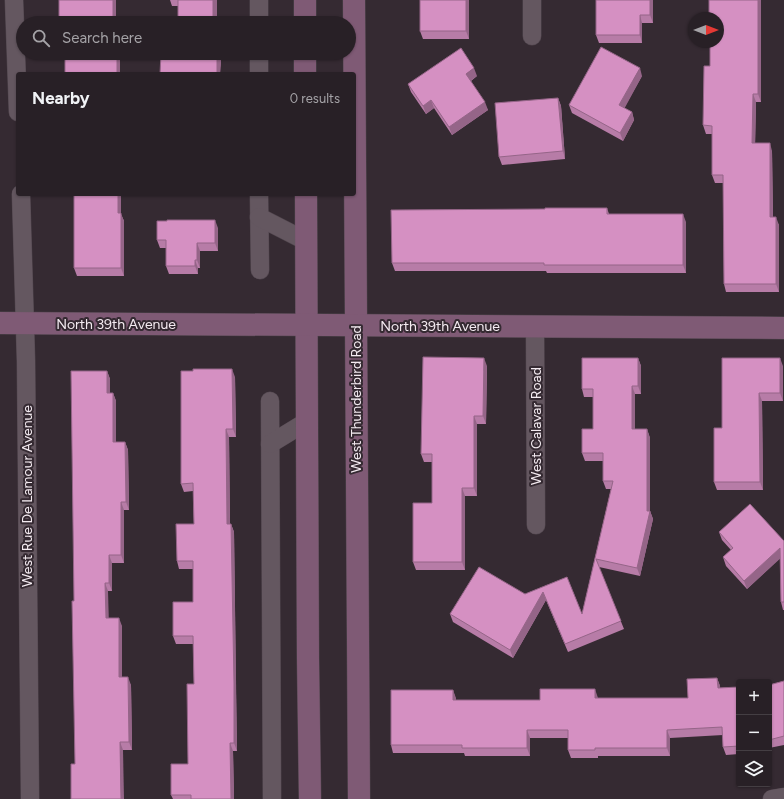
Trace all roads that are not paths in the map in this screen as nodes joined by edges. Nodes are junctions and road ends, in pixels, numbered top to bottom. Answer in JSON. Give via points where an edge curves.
{"nodes":[{"id":1,"x":14,"y":0,"type":"edge"},
{"id":2,"x":259,"y":0,"type":"edge"},
{"id":3,"x":305,"y":0,"type":"edge"},
{"id":4,"x":354,"y":0,"type":"edge"},
{"id":5,"x":532,"y":0,"type":"edge"},
{"id":6,"x":259,"y":16,"type":"edge"},
{"id":7,"x":305,"y":16,"type":"edge"},
{"id":8,"x":354,"y":16,"type":"edge"},
{"id":9,"x":532,"y":36,"type":"dead end"},
{"id":10,"x":16,"y":56,"type":"edge"},
{"id":11,"x":16,"y":60,"type":"edge"},
{"id":12,"x":259,"y":60,"type":"edge"},
{"id":13,"x":305,"y":60,"type":"edge"},
{"id":14,"x":354,"y":60,"type":"edge"},
{"id":15,"x":17,"y":72,"type":"edge"},
{"id":16,"x":259,"y":72,"type":"edge"},
{"id":17,"x":305,"y":72,"type":"edge"},
{"id":18,"x":354,"y":72,"type":"edge"},
{"id":19,"x":21,"y":196,"type":"edge"},
{"id":20,"x":259,"y":196,"type":"edge"},
{"id":21,"x":306,"y":196,"type":"edge"},
{"id":22,"x":355,"y":196,"type":"edge"},
{"id":23,"x":259,"y":217,"type":"junction"},
{"id":24,"x":306,"y":241,"type":"junction"},
{"id":25,"x":260,"y":270,"type":"dead end"},
{"id":26,"x":0,"y":323,"type":"edge"},
{"id":27,"x":26,"y":323,"type":"junction"},
{"id":28,"x":306,"y":325,"type":"junction"},
{"id":29,"x":356,"y":326,"type":"junction"},
{"id":30,"x":535,"y":327,"type":"junction"},
{"id":31,"x":784,"y":328,"type":"edge"},
{"id":32,"x":270,"y":401,"type":"dead end"},
{"id":33,"x":306,"y":422,"type":"junction"},
{"id":34,"x":270,"y":444,"type":"junction"},
{"id":35,"x":536,"y":525,"type":"dead end"},
{"id":36,"x":784,"y":797,"type":"edge"},
{"id":37,"x":30,"y":799,"type":"edge"},
{"id":38,"x":272,"y":799,"type":"edge"},
{"id":39,"x":310,"y":799,"type":"edge"},
{"id":40,"x":359,"y":799,"type":"edge"},
{"id":41,"x":772,"y":799,"type":"edge"}],
"edges":[{"from":1,"to":10,"type":"street"},
{"from":2,"to":6,"type":"street"},
{"from":3,"to":7,"type":"main road"},
{"from":4,"to":8,"type":"main road","name":"West Thunderbird Road"},
{"from":5,"to":9,"type":"street"},
{"from":11,"to":15,"type":"street"},
{"from":12,"to":16,"type":"street"},
{"from":13,"to":17,"type":"main road"},
{"from":14,"to":18,"type":"main road","name":"West Thunderbird Road"},
{"from":19,"to":27,"type":"street","name":"West Rue De Lamour Avenue"},
{"from":20,"to":23,"type":"street"},
{"from":21,"to":24,"type":"main road"},
{"from":22,"to":29,"type":"main road","name":"West Thunderbird Road"},
{"from":23,"to":24,"type":"street"},
{"from":23,"to":25,"type":"street"},
{"from":24,"to":28,"type":"main road"},
{"from":26,"to":27,"type":"main road","name":"North 39th Avenue"},
{"from":27,"to":28,"type":"main road","name":"North 39th Avenue"},
{"from":27,"to":37,"type":"street","name":"West Rue De Lamour Avenue"},
{"from":28,"to":29,"type":"main road","name":"North 39th Avenue"},
{"from":28,"to":33,"type":"main road"},
{"from":29,"to":30,"type":"main road","name":"North 39th Avenue"},
{"from":29,"to":40,"type":"main road","name":"West Thunderbird Road"},
{"from":30,"to":31,"type":"main road","name":"North 39th Avenue"},
{"from":30,"to":35,"type":"street","name":"West Calavar Road"},
{"from":32,"to":34,"type":"street"},
{"from":33,"to":34,"type":"street"},
{"from":33,"to":39,"type":"main road"},
{"from":34,"to":38,"type":"street"},
{"from":36,"to":41,"type":"street"}]}
